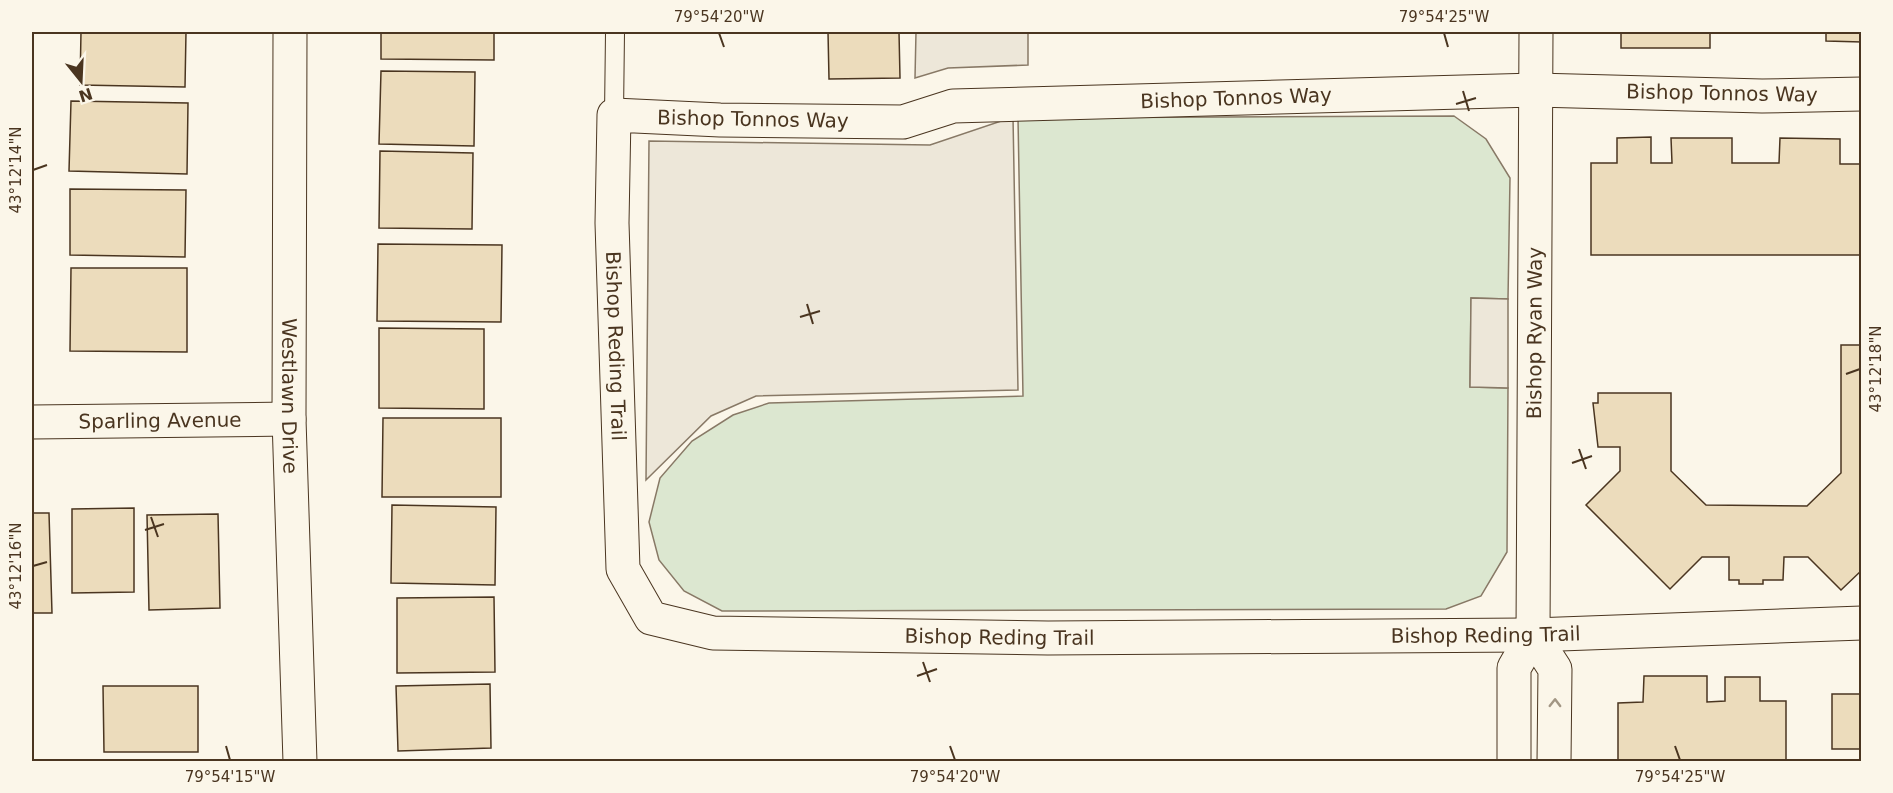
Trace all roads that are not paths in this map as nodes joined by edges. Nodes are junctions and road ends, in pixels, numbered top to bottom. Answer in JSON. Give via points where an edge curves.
{"nodes":[{"id":1,"x":290,"y":32,"type":"edge"},
{"id":2,"x":615,"y":32,"type":"edge"},
{"id":3,"x":1536,"y":32,"type":"edge"},
{"id":4,"x":1536,"y":90,"type":"junction"},
{"id":5,"x":1862,"y":94,"type":"edge"},
{"id":6,"x":614,"y":115,"type":"junction"},
{"id":7,"x":289,"y":419,"type":"junction"},
{"id":8,"x":32,"y":422,"type":"edge"},
{"id":9,"x":1862,"y":623,"type":"edge"},
{"id":10,"x":1533,"y":635,"type":"junction"},
{"id":11,"x":300,"y":762,"type":"edge"},
{"id":12,"x":1514,"y":762,"type":"edge"},
{"id":13,"x":1554,"y":762,"type":"edge"}],
"edges":[{"from":1,"to":7,"type":"street","name":"Westlawn Drive"},
{"from":2,"to":6,"type":"lane"},
{"from":3,"to":4,"type":"street","name":"Bishop Ryan Way"},
{"from":4,"to":5,"type":"street","name":"Bishop Tonnos Way","via":[[1762,96]]},
{"from":4,"to":6,"type":"street","name":"Bishop Tonnos Way","via":[[953,106],[903,122]]},
{"from":4,"to":10,"type":"street","name":"Bishop Ryan Way"},
{"from":6,"to":10,"type":"street","name":"Bishop Reding Trail","via":[[612,223],[623,569],[651,618],[713,633],[1048,638]]},
{"from":7,"to":8,"type":"street","name":"Sparling Avenue"},
{"from":7,"to":11,"type":"street","name":"Westlawn Drive"},
{"from":9,"to":10,"type":"street","name":"Bishop Reding Trail"},
{"from":10,"to":12,"type":"street","name":"Bishop Ryan Way","via":[[1514,668]]},
{"from":13,"to":10,"type":"street","one_way":true,"via":[[1555,669]]}]}
